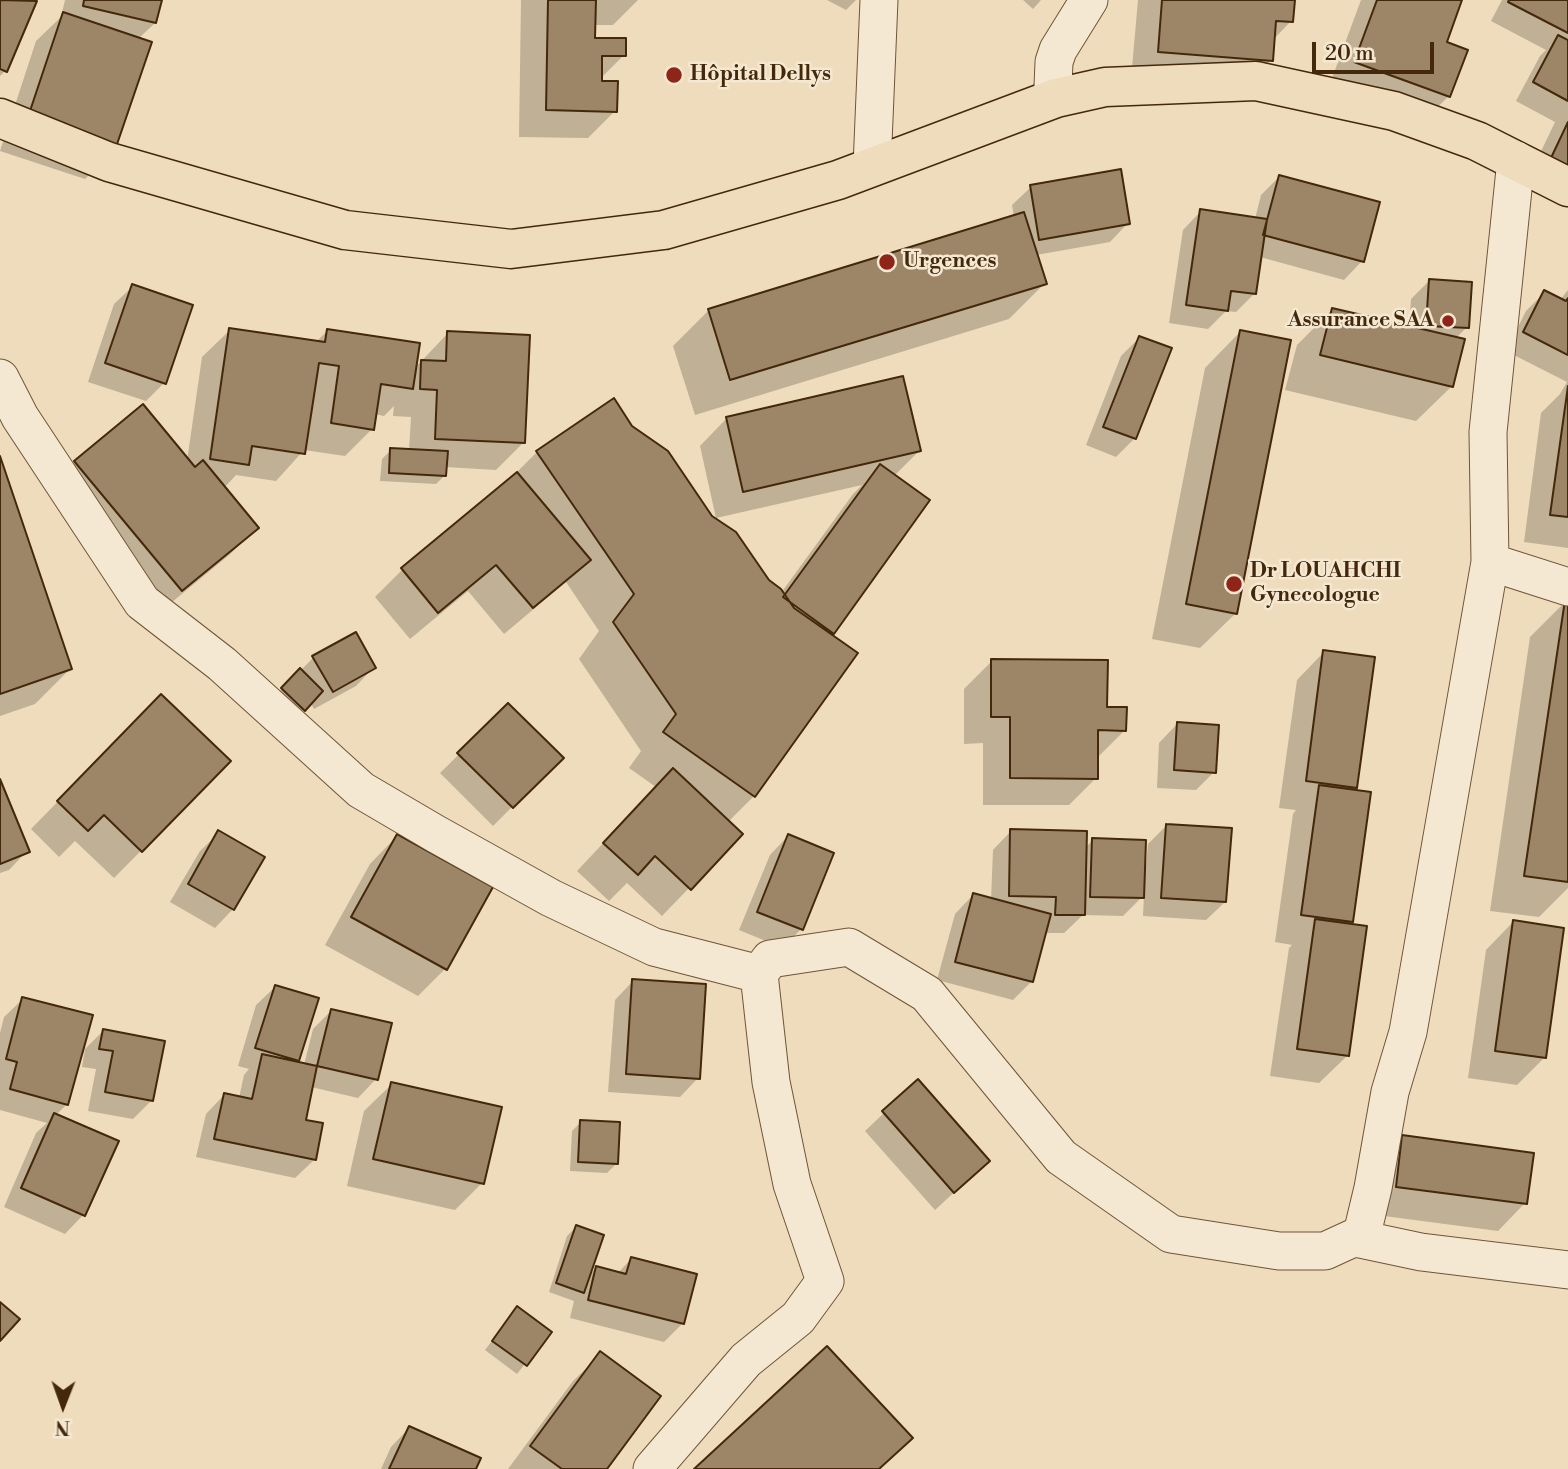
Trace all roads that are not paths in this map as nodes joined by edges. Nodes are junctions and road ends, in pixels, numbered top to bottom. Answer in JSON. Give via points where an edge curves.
{"nodes":[{"id":1,"x":879,"y":0,"type":"edge"},
{"id":2,"x":1089,"y":0,"type":"edge"},
{"id":3,"x":1056,"y":97,"type":"junction"},
{"id":4,"x":0,"y":118,"type":"edge"},
{"id":5,"x":1516,"y":160,"type":"junction"},
{"id":6,"x":872,"y":167,"type":"junction"},
{"id":7,"x":1568,"y":187,"type":"edge"},
{"id":8,"x":0,"y":378,"type":"edge"},
{"id":9,"x":1489,"y":562,"type":"junction"},
{"id":10,"x":1568,"y":587,"type":"edge"},
{"id":11,"x":759,"y":974,"type":"junction"},
{"id":12,"x":1355,"y":1238,"type":"junction"},
{"id":13,"x":1564,"y":1261,"type":"edge"},
{"id":14,"x":652,"y":1469,"type":"edge"}],
"edges":[{"from":1,"to":6,"type":"street"},
{"from":2,"to":3,"type":"street","via":[[1058,50]]},
{"from":3,"to":5,"type":"main road","via":[[1105,87],[1255,81],[1394,111]]},
{"from":3,"to":6,"type":"main road"},
{"from":4,"to":6,"type":"main road","via":[[108,162],[345,230],[511,249],[664,230]]},
{"from":5,"to":7,"type":"main road"},
{"from":5,"to":9,"type":"street","via":[[1489,432]]},
{"from":8,"to":11,"type":"street","via":[[27,429],[142,602],[222,664],[361,790],[551,898],[654,947]]},
{"from":9,"to":10,"type":"street"},
{"from":9,"to":12,"type":"street","via":[[1408,1032],[1390,1092],[1368,1211],[1362,1234]]},
{"from":11,"to":12,"type":"street","via":[[770,960],[849,947],[927,994],[1061,1157],[1171,1234],[1279,1251],[1325,1251]]},
{"from":11,"to":14,"type":"street","via":[[771,1082],[792,1184],[825,1281],[798,1318],[746,1360]]},
{"from":12,"to":13,"type":"street","via":[[1421,1252]]}]}
